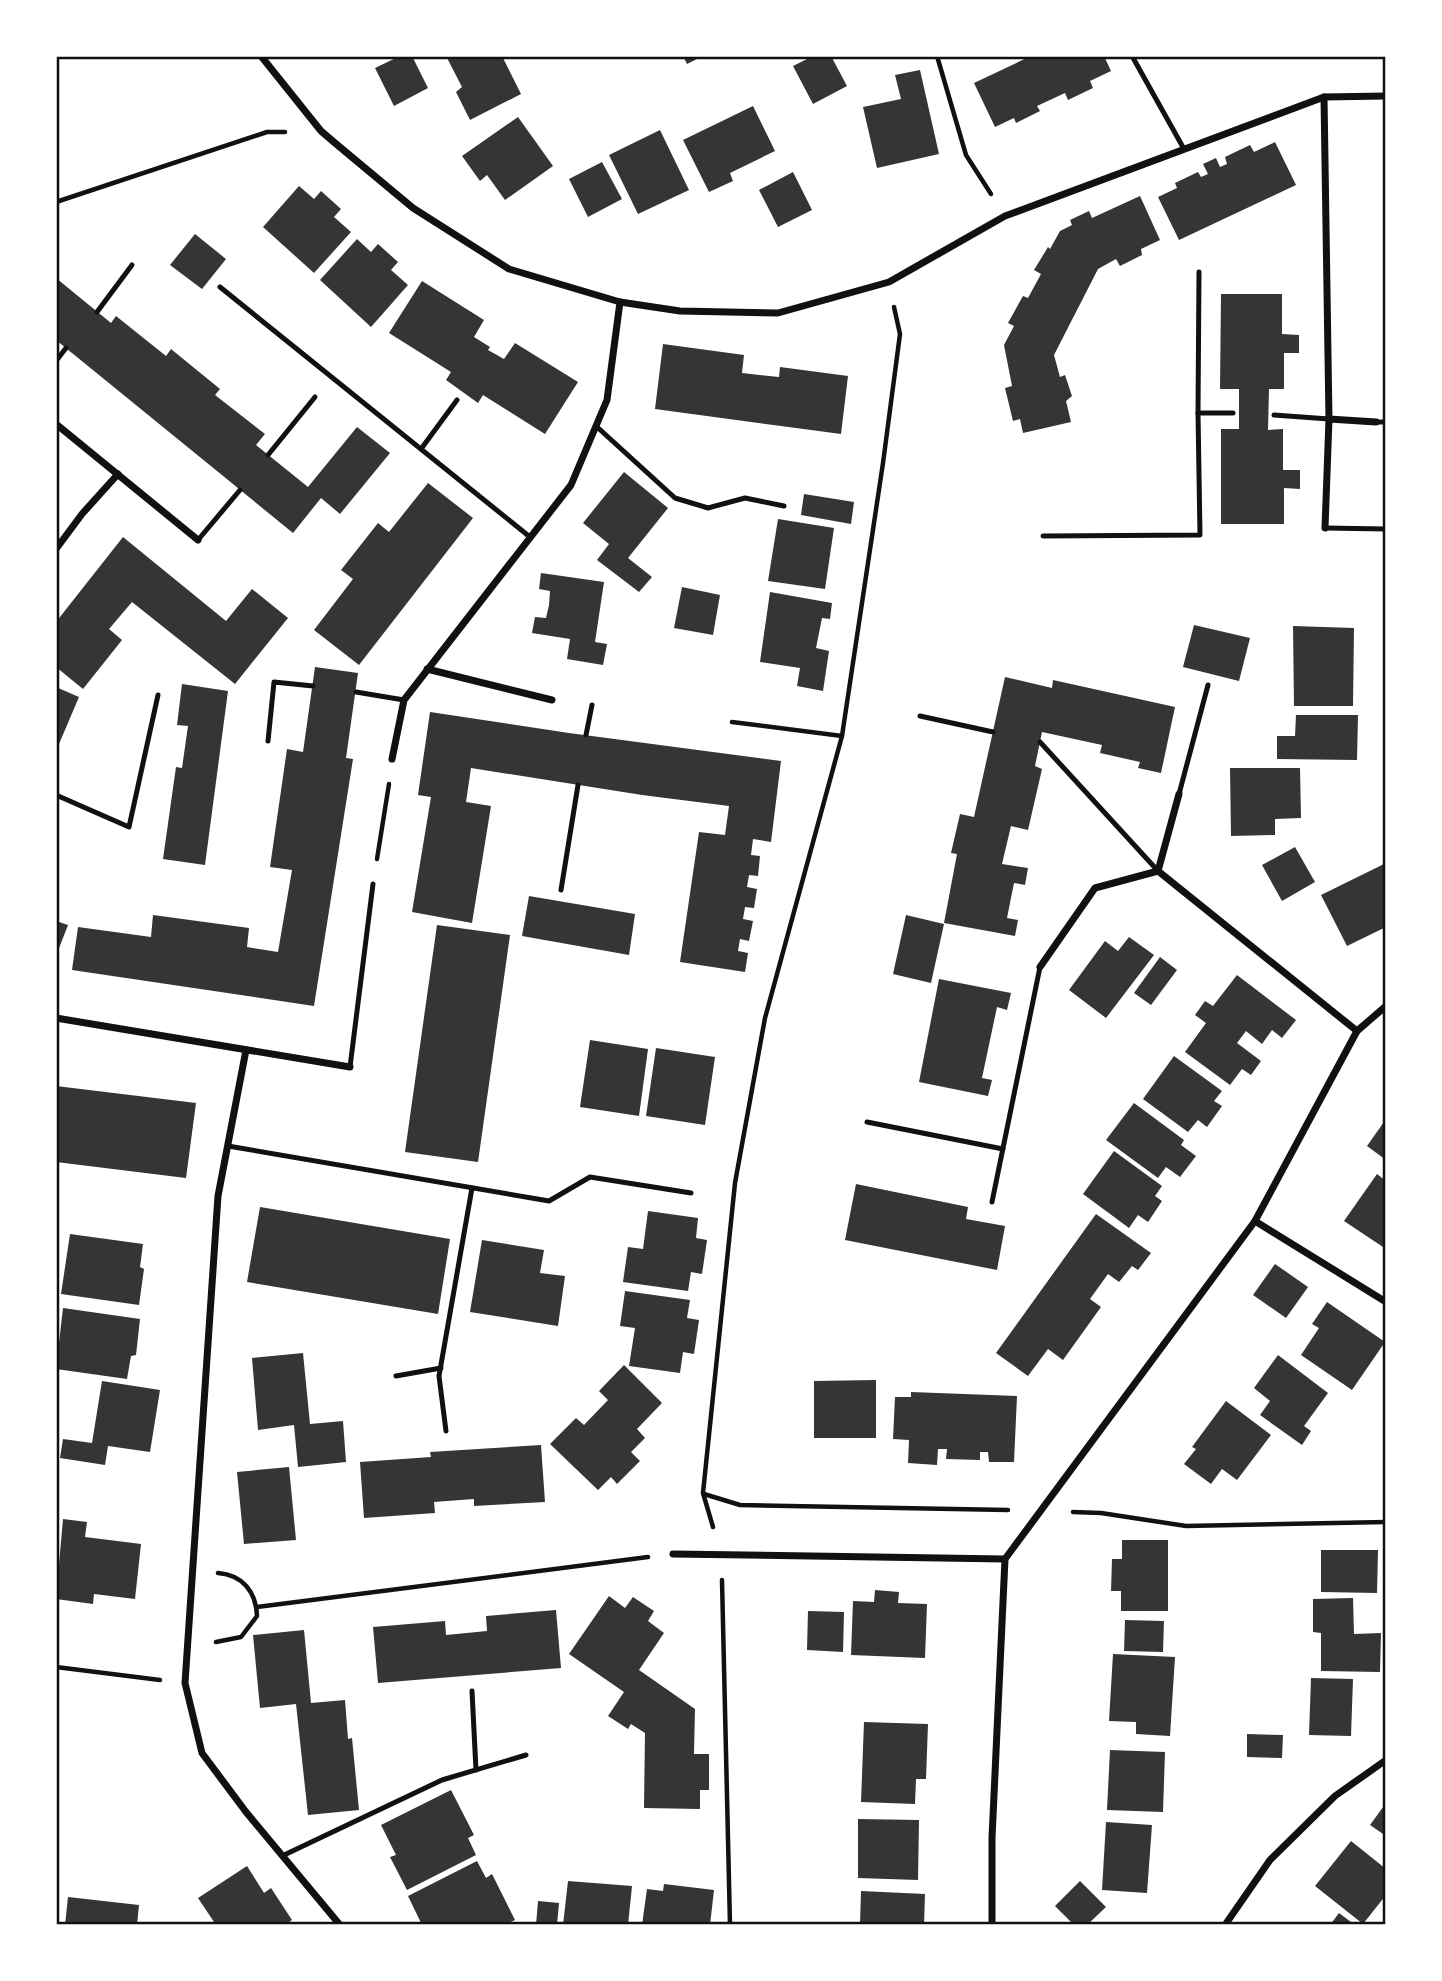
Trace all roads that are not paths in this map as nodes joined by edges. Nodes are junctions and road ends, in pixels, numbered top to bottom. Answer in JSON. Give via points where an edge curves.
{"nodes":[{"id":1,"x":261,"y":56,"type":"edge"},
{"id":2,"x":1132,"y":56,"type":"edge"},
{"id":3,"x":1386,"y":96,"type":"edge"},
{"id":4,"x":1324,"y":97,"type":"junction"},
{"id":5,"x":1184,"y":149,"type":"junction"},
{"id":6,"x":132,"y":265,"type":"dead end"},
{"id":7,"x":1199,"y":272,"type":"dead end"},
{"id":8,"x":219,"y":287,"type":"dead end"},
{"id":9,"x":620,"y":302,"type":"junction"},
{"id":10,"x":97,"y":312,"type":"dead end"},
{"id":11,"x":66,"y":348,"type":"dead end"},
{"id":12,"x":56,"y":361,"type":"edge"},
{"id":13,"x":316,"y":397,"type":"dead end"},
{"id":14,"x":457,"y":400,"type":"dead end"},
{"id":15,"x":1198,"y":413,"type":"junction"},
{"id":16,"x":1233,"y":413,"type":"dead end"},
{"id":17,"x":1274,"y":415,"type":"dead end"},
{"id":18,"x":1329,"y":419,"type":"junction"},
{"id":19,"x":1376,"y":422,"type":"joint"},
{"id":20,"x":1386,"y":422,"type":"edge"},
{"id":21,"x":56,"y":424,"type":"edge"},
{"id":22,"x":596,"y":426,"type":"junction"},
{"id":23,"x":421,"y":449,"type":"junction"},
{"id":24,"x":268,"y":455,"type":"dead end"},
{"id":25,"x":118,"y":474,"type":"junction"},
{"id":26,"x":240,"y":490,"type":"dead end"},
{"id":27,"x":784,"y":506,"type":"dead end"},
{"id":28,"x":1325,"y":528,"type":"joint"},
{"id":29,"x":1386,"y":529,"type":"edge"},
{"id":30,"x":1043,"y":536,"type":"dead end"},
{"id":31,"x":530,"y":537,"type":"junction"},
{"id":32,"x":198,"y":540,"type":"joint"},
{"id":33,"x":56,"y":549,"type":"edge"},
{"id":34,"x":427,"y":669,"type":"junction"},
{"id":35,"x":1208,"y":685,"type":"dead end"},
{"id":36,"x":313,"y":686,"type":"dead end"},
{"id":37,"x":356,"y":692,"type":"dead end"},
{"id":38,"x":158,"y":695,"type":"dead end"},
{"id":39,"x":404,"y":700,"type":"junction"},
{"id":40,"x":552,"y":700,"type":"dead end"},
{"id":41,"x":592,"y":705,"type":"dead end"},
{"id":42,"x":920,"y":716,"type":"dead end"},
{"id":43,"x":993,"y":732,"type":"dead end"},
{"id":44,"x":586,"y":735,"type":"dead end"},
{"id":45,"x":268,"y":741,"type":"dead end"},
{"id":46,"x":1040,"y":742,"type":"dead end"},
{"id":47,"x":392,"y":759,"type":"road end"},
{"id":48,"x":578,"y":785,"type":"dead end"},
{"id":49,"x":1179,"y":794,"type":"joint"},
{"id":50,"x":56,"y":795,"type":"edge"},
{"id":51,"x":1158,"y":872,"type":"junction"},
{"id":52,"x":373,"y":884,"type":"road end"},
{"id":53,"x":561,"y":890,"type":"dead end"},
{"id":54,"x":1040,"y":967,"type":"joint"},
{"id":55,"x":1386,"y":1006,"type":"edge"},
{"id":56,"x":56,"y":1018,"type":"edge"},
{"id":57,"x":1357,"y":1031,"type":"junction"},
{"id":58,"x":246,"y":1050,"type":"junction"},
{"id":59,"x":350,"y":1067,"type":"joint"},
{"id":60,"x":867,"y":1122,"type":"dead end"},
{"id":61,"x":228,"y":1146,"type":"junction"},
{"id":62,"x":1003,"y":1149,"type":"junction"},
{"id":63,"x":471,"y":1188,"type":"junction"},
{"id":64,"x":691,"y":1193,"type":"dead end"},
{"id":65,"x":992,"y":1202,"type":"dead end"},
{"id":66,"x":1255,"y":1220,"type":"junction"},
{"id":67,"x":1386,"y":1302,"type":"edge"},
{"id":68,"x":441,"y":1368,"type":"junction"},
{"id":69,"x":396,"y":1376,"type":"dead end"},
{"id":70,"x":446,"y":1431,"type":"dead end"},
{"id":71,"x":673,"y":1553,"type":"road end"},
{"id":72,"x":1005,"y":1559,"type":"junction"},
{"id":73,"x":472,"y":1691,"type":"dead end"},
{"id":74,"x":526,"y":1755,"type":"dead end"},
{"id":75,"x":1386,"y":1760,"type":"edge"},
{"id":76,"x":476,"y":1770,"type":"junction"},
{"id":77,"x":282,"y":1856,"type":"junction"},
{"id":78,"x":341,"y":1925,"type":"edge"},
{"id":79,"x":992,"y":1925,"type":"edge"},
{"id":80,"x":1225,"y":1925,"type":"edge"}],
"edges":[{"from":1,"to":9,"type":"street","via":[[321,131],[412,208],[509,269]]},
{"from":2,"to":5,"type":"lane"},
{"from":3,"to":4,"type":"street"},
{"from":4,"to":5,"type":"street"},
{"from":4,"to":18,"type":"street"},
{"from":5,"to":9,"type":"street","via":[[1005,216],[889,282],[778,313],[680,311]]},
{"from":6,"to":10,"type":"lane"},
{"from":7,"to":15,"type":"lane"},
{"from":8,"to":23,"type":"lane"},
{"from":9,"to":22,"type":"street","via":[[607,400]]},
{"from":11,"to":12,"type":"lane"},
{"from":13,"to":24,"type":"lane"},
{"from":14,"to":23,"type":"lane"},
{"from":15,"to":16,"type":"lane"},
{"from":15,"to":30,"type":"lane","via":[[1200,535]]},
{"from":17,"to":18,"type":"lane"},
{"from":18,"to":19,"type":"street"},
{"from":18,"to":28,"type":"street"},
{"from":19,"to":20,"type":"lane"},
{"from":21,"to":25,"type":"street"},
{"from":22,"to":27,"type":"lane","via":[[675,498],[708,508],[745,498]]},
{"from":22,"to":31,"type":"street","via":[[571,485]]},
{"from":23,"to":31,"type":"lane"},
{"from":25,"to":32,"type":"street"},
{"from":25,"to":33,"type":"street"},
{"from":26,"to":32,"type":"lane"},
{"from":28,"to":29,"type":"lane"},
{"from":31,"to":34,"type":"street"},
{"from":34,"to":39,"type":"street"},
{"from":34,"to":40,"type":"street"},
{"from":35,"to":49,"type":"lane"},
{"from":36,"to":45,"type":"lane","via":[[274,681]]},
{"from":37,"to":39,"type":"lane"},
{"from":38,"to":50,"type":"lane","via":[[129,827]]},
{"from":39,"to":47,"type":"street"},
{"from":41,"to":44,"type":"lane"},
{"from":42,"to":43,"type":"lane"},
{"from":46,"to":51,"type":"lane"},
{"from":48,"to":53,"type":"lane"},
{"from":49,"to":51,"type":"street"},
{"from":51,"to":54,"type":"street","via":[[1095,888]]},
{"from":51,"to":57,"type":"street"},
{"from":52,"to":59,"type":"lane"},
{"from":54,"to":62,"type":"lane"},
{"from":55,"to":57,"type":"street"},
{"from":56,"to":58,"type":"street"},
{"from":57,"to":66,"type":"street"},
{"from":58,"to":59,"type":"street"},
{"from":58,"to":61,"type":"street"},
{"from":60,"to":62,"type":"lane"},
{"from":61,"to":63,"type":"lane"},
{"from":61,"to":77,"type":"street","via":[[218,1196],[185,1683],[202,1753]]},
{"from":62,"to":65,"type":"lane"},
{"from":63,"to":64,"type":"lane","via":[[549,1201],[590,1177]]},
{"from":63,"to":68,"type":"lane"},
{"from":66,"to":67,"type":"street"},
{"from":66,"to":72,"type":"street"},
{"from":68,"to":69,"type":"lane"},
{"from":68,"to":70,"type":"lane"},
{"from":71,"to":72,"type":"street"},
{"from":72,"to":79,"type":"street"},
{"from":73,"to":76,"type":"lane"},
{"from":74,"to":76,"type":"lane"},
{"from":75,"to":80,"type":"street","via":[[1335,1796],[1270,1860]]},
{"from":76,"to":77,"type":"lane","via":[[442,1780]]},
{"from":77,"to":78,"type":"street"}]}
